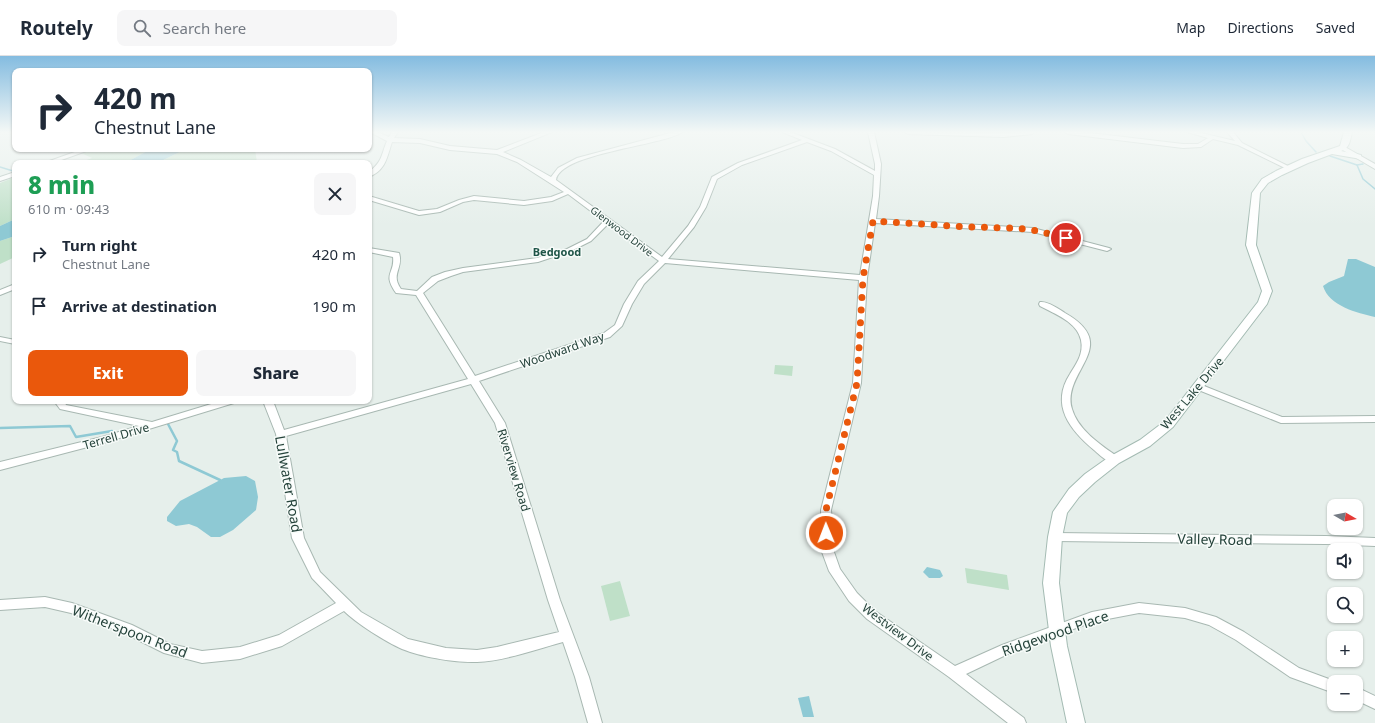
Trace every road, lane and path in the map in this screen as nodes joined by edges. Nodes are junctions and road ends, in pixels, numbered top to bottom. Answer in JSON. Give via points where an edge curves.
{"nodes":[{"id":1,"x":384,"y":163,"type":"edge"},
{"id":2,"x":523,"y":163,"type":"edge"},
{"id":3,"x":571,"y":163,"type":"edge"},
{"id":4,"x":742,"y":163,"type":"edge"},
{"id":5,"x":857,"y":163,"type":"edge"},
{"id":6,"x":878,"y":163,"type":"edge"},
{"id":7,"x":1279,"y":163,"type":"edge"},
{"id":8,"x":1302,"y":163,"type":"edge"},
{"id":9,"x":1289,"y":168,"type":"junction"},
{"id":10,"x":372,"y":173,"type":"edge"},
{"id":11,"x":12,"y":175,"type":"edge"},
{"id":12,"x":878,"y":175,"type":"junction"},
{"id":13,"x":0,"y":179,"type":"edge"},
{"id":14,"x":553,"y":181,"type":"junction"},
{"id":15,"x":568,"y":192,"type":"junction"},
{"id":16,"x":372,"y":199,"type":"edge"},
{"id":17,"x":608,"y":220,"type":"junction"},
{"id":18,"x":873,"y":221,"type":"junction"},
{"id":19,"x":1107,"y":249,"type":"dead end"},
{"id":20,"x":372,"y":251,"type":"edge"},
{"id":21,"x":663,"y":261,"type":"junction"},
{"id":22,"x":863,"y":278,"type":"junction"},
{"id":23,"x":12,"y":287,"type":"edge"},
{"id":24,"x":0,"y":293,"type":"edge"},
{"id":25,"x":419,"y":293,"type":"junction"},
{"id":26,"x":1043,"y":304,"type":"dead end"},
{"id":27,"x":0,"y":339,"type":"edge"},
{"id":28,"x":12,"y":341,"type":"edge"},
{"id":29,"x":474,"y":380,"type":"junction"},
{"id":30,"x":1199,"y":387,"type":"junction"},
{"id":31,"x":61,"y":404,"type":"edge"},
{"id":32,"x":222,"y":404,"type":"edge"},
{"id":33,"x":269,"y":404,"type":"edge"},
{"id":34,"x":1375,"y":418,"type":"edge"},
{"id":35,"x":153,"y":426,"type":"junction"},
{"id":36,"x":280,"y":434,"type":"junction"},
{"id":37,"x":1114,"y":460,"type":"junction"},
{"id":38,"x":0,"y":466,"type":"edge"},
{"id":39,"x":1054,"y":537,"type":"junction"},
{"id":40,"x":1375,"y":542,"type":"edge"},
{"id":41,"x":344,"y":604,"type":"junction"},
{"id":42,"x":0,"y":605,"type":"edge"},
{"id":43,"x":1056,"y":630,"type":"junction"},
{"id":44,"x":566,"y":636,"type":"junction"},
{"id":45,"x":954,"y":673,"type":"junction"},
{"id":46,"x":1327,"y":684,"type":"edge"},
{"id":47,"x":1363,"y":697,"type":"edge"},
{"id":48,"x":1375,"y":703,"type":"edge"},
{"id":49,"x":595,"y":723,"type":"edge"},
{"id":50,"x":1019,"y":723,"type":"edge"},
{"id":51,"x":1076,"y":723,"type":"edge"}],
"edges":[{"from":1,"to":10,"type":"street"},
{"from":2,"to":14,"type":"street","name":"Glenwood Drive"},
{"from":3,"to":14,"type":"street","via":[[560,169],[554,175]]},
{"from":4,"to":21,"type":"street","name":"Woodward Way","via":[[714,178],[703,207]]},
{"from":5,"to":12,"type":"street"},
{"from":6,"to":12,"type":"street","name":"Westview Drive"},
{"from":7,"to":9,"type":"street"},
{"from":8,"to":9,"type":"main road","name":"West Lake Drive"},
{"from":9,"to":30,"type":"main road","name":"West Lake Drive","via":[[1265,181],[1256,193],[1251,245],[1267,290],[1263,302]]},
{"from":11,"to":13,"type":"street"},
{"from":12,"to":18,"type":"street","name":"Westview Drive"},
{"from":14,"to":15,"type":"street","name":"Glenwood Drive"},
{"from":15,"to":16,"type":"street","via":[[552,199],[524,203],[474,198],[430,213],[419,213]]},
{"from":15,"to":17,"type":"street","name":"Glenwood Drive"},
{"from":17,"to":21,"type":"street","name":"Glenwood Drive"},
{"from":17,"to":25,"type":"street","via":[[589,240],[569,250],[538,260],[448,274],[435,279]]},
{"from":18,"to":19,"type":"street","via":[[1021,228]]},
{"from":18,"to":22,"type":"street","name":"Westview Drive"},
{"from":20,"to":25,"type":"street","via":[[396,255],[392,273],[393,283],[399,291]]},
{"from":21,"to":22,"type":"street","name":"Glenwood Drive"},
{"from":21,"to":29,"type":"street","name":"Woodward Way","via":[[641,284],[618,326],[607,335]]},
{"from":22,"to":45,"type":"street","name":"Westview Drive","via":[[857,383],[826,510],[828,552],[835,571],[853,597],[871,615]]},
{"from":23,"to":24,"type":"street"},
{"from":25,"to":29,"type":"street","name":"Riverview Road"},
{"from":26,"to":37,"type":"street","via":[[1068,318],[1081,330],[1085,343],[1085,357],[1066,390],[1066,405],[1078,429],[1094,446]]},
{"from":27,"to":28,"type":"street"},
{"from":29,"to":36,"type":"street","name":"Woodward Way"},
{"from":29,"to":44,"type":"street","name":"Riverview Road","via":[[500,423]]},
{"from":30,"to":34,"type":"street","via":[[1281,420]]},
{"from":30,"to":37,"type":"main road","name":"West Lake Drive","via":[[1169,424],[1145,443]]},
{"from":31,"to":35,"type":"street","via":[[78,412]]},
{"from":32,"to":35,"type":"street","name":"Terrell Drive"},
{"from":33,"to":36,"type":"street","name":"Lullwater Road"},
{"from":35,"to":38,"type":"street","name":"Terrell Drive"},
{"from":36,"to":41,"type":"street","name":"Lullwater Road","via":[[298,538],[316,575]]},
{"from":37,"to":39,"type":"main road","name":"West Lake Drive","via":[[1074,493],[1060,512]]},
{"from":39,"to":40,"type":"street","name":"Valley Road"},
{"from":39,"to":43,"type":"main road","name":"West Lake Drive","via":[[1051,583]]},
{"from":41,"to":42,"type":"street","name":"Witherspoon Road","via":[[282,640],[240,653],[202,657],[168,649],[128,629],[72,608],[45,602]]},
{"from":41,"to":44,"type":"street","name":"Lullwater Road","via":[[357,616],[405,644],[446,654],[477,656]]},
{"from":43,"to":45,"type":"street","name":"Ridgewood Place"},
{"from":43,"to":46,"type":"street","name":"Ridgewood Place","via":[[1092,617],[1139,608],[1185,613],[1212,621],[1240,636],[1295,673]]},
{"from":43,"to":51,"type":"main road","name":"West Lake Drive"},
{"from":44,"to":49,"type":"street","name":"Riverview Road","via":[[582,677]]},
{"from":45,"to":50,"type":"street","name":"Westview Drive"},
{"from":47,"to":48,"type":"street"}]}
